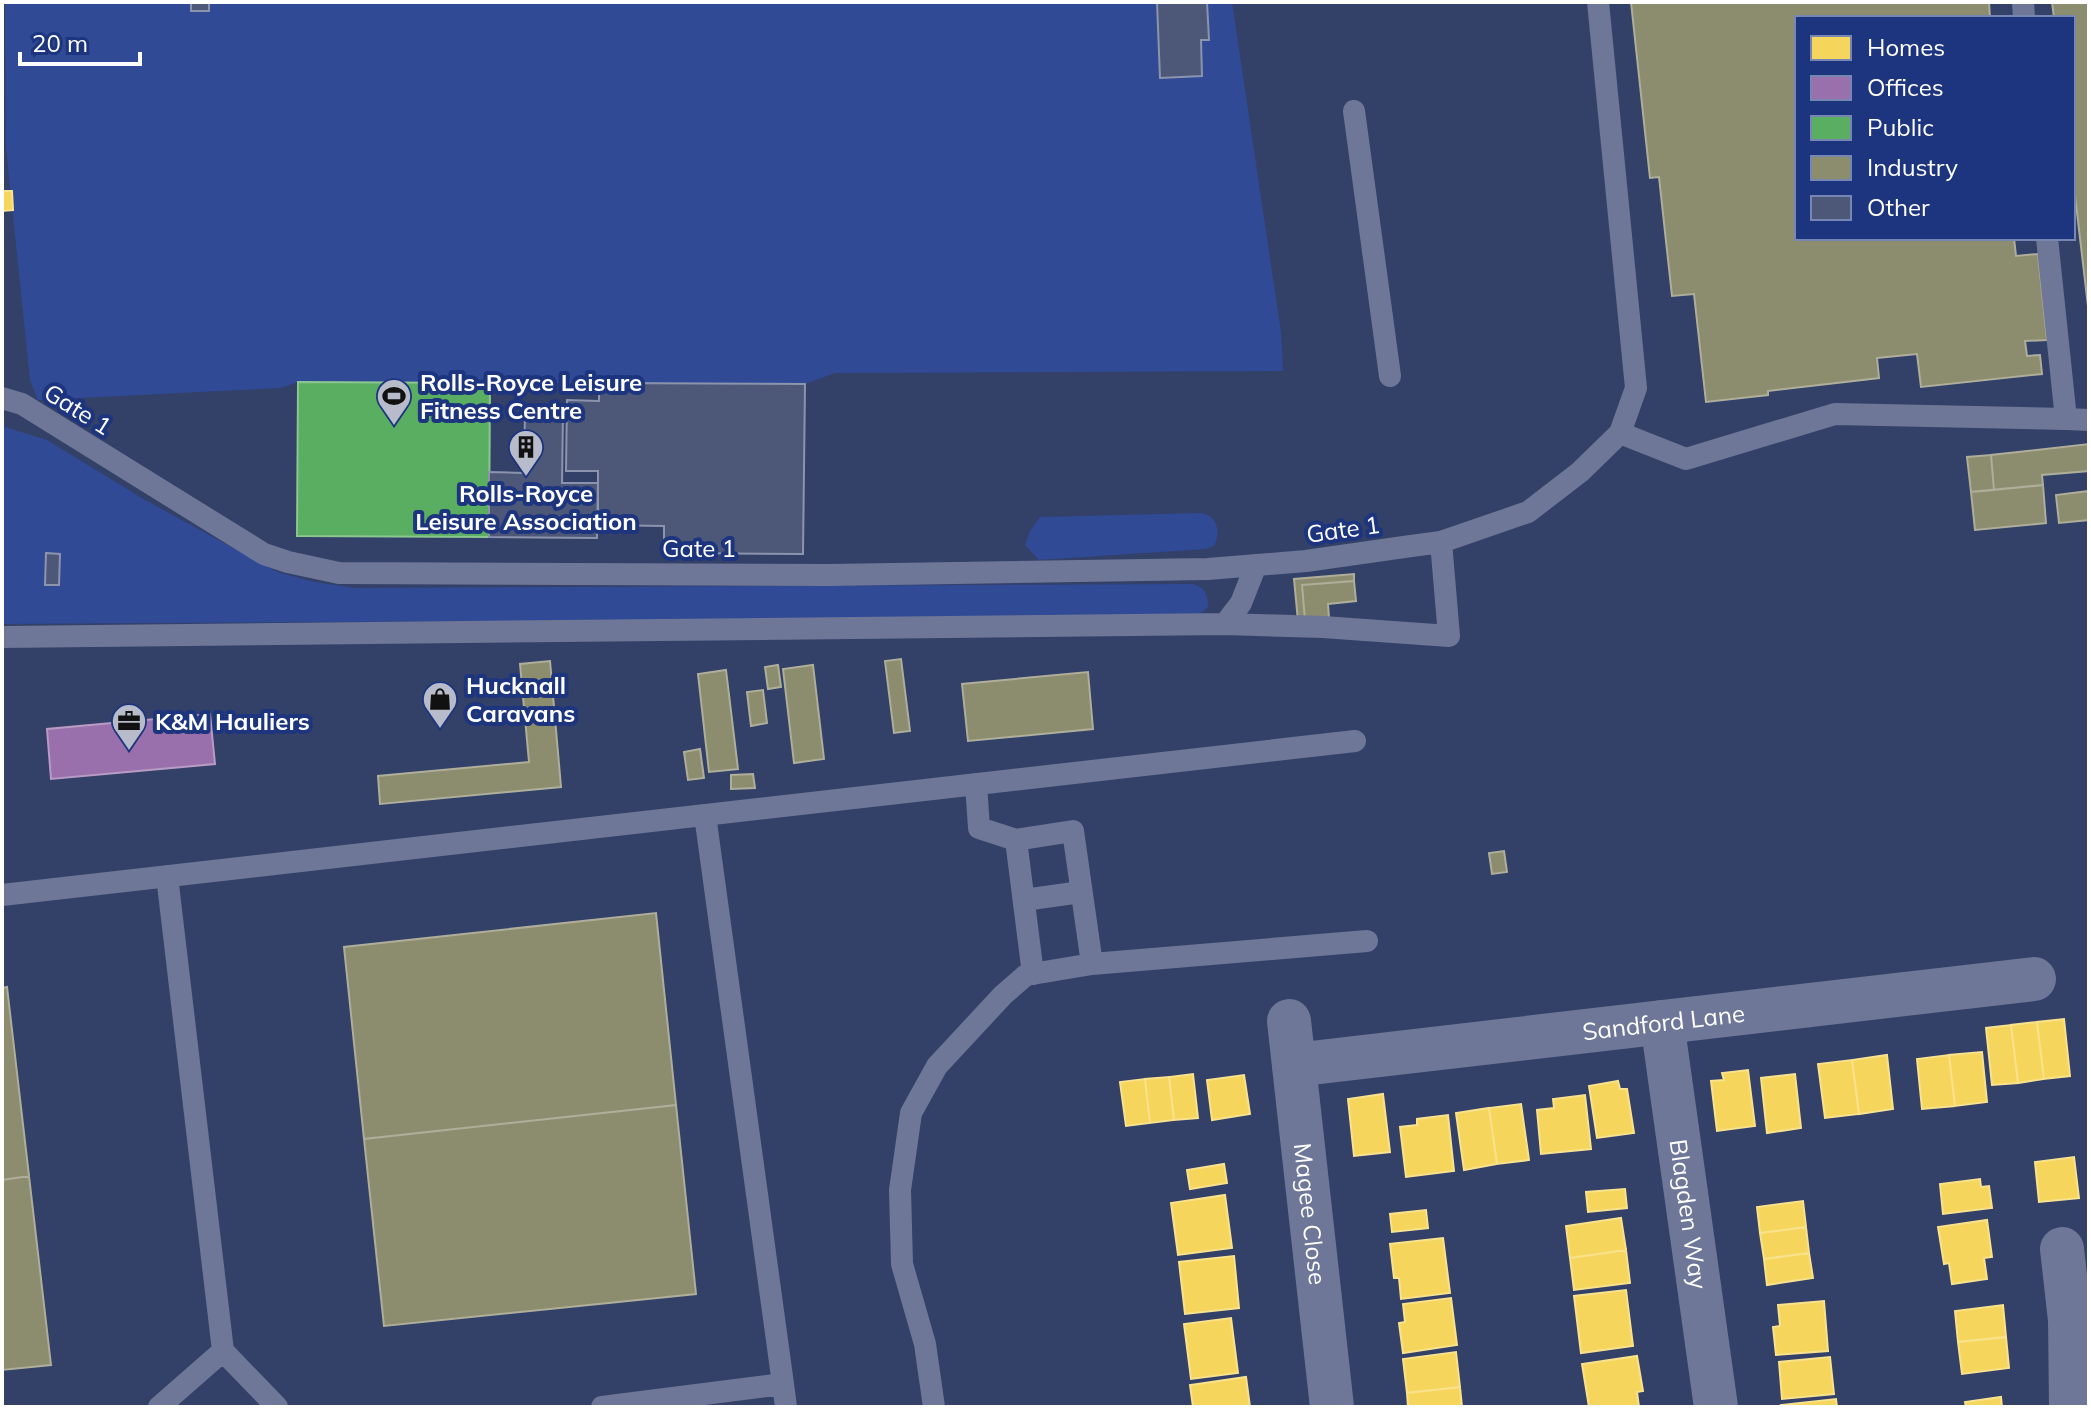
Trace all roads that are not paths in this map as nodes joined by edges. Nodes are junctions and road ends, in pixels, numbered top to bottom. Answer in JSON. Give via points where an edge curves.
{"nodes":[{"id":1,"x":1598,"y":2,"type":"edge"},
{"id":2,"x":1354,"y":111,"type":"dead end"},
{"id":3,"x":2047,"y":240,"type":"edge"},
{"id":4,"x":1390,"y":376,"type":"dead end"},
{"id":5,"x":2,"y":398,"type":"edge"},
{"id":6,"x":2066,"y":419,"type":"junction"},
{"id":7,"x":2089,"y":420,"type":"edge"},
{"id":8,"x":1620,"y":433,"type":"junction"},
{"id":9,"x":1441,"y":542,"type":"junction"},
{"id":10,"x":1256,"y":565,"type":"junction"},
{"id":11,"x":1225,"y":624,"type":"junction"},
{"id":12,"x":2,"y":637,"type":"edge"},
{"id":13,"x":1355,"y":741,"type":"dead end"},
{"id":14,"x":976,"y":784,"type":"junction"},
{"id":15,"x":705,"y":815,"type":"junction"},
{"id":16,"x":1016,"y":840,"type":"junction"},
{"id":17,"x":167,"y":876,"type":"junction"},
{"id":18,"x":1081,"y":892,"type":"junction"},
{"id":19,"x":2,"y":895,"type":"edge"},
{"id":20,"x":1024,"y":900,"type":"junction"},
{"id":21,"x":1367,"y":941,"type":"dead end"},
{"id":22,"x":1092,"y":964,"type":"junction"},
{"id":23,"x":1033,"y":974,"type":"junction"},
{"id":24,"x":2034,"y":979,"type":"dead end"},
{"id":25,"x":1289,"y":1021,"type":"dead end"},
{"id":26,"x":1662,"y":1022,"type":"junction"},
{"id":27,"x":1294,"y":1065,"type":"junction"},
{"id":28,"x":2062,"y":1249,"type":"dead end"},
{"id":29,"x":2079,"y":1320,"type":"edge"},
{"id":30,"x":223,"y":1351,"type":"junction"},
{"id":31,"x":783,"y":1384,"type":"junction"},
{"id":32,"x":159,"y":1407,"type":"edge"},
{"id":33,"x":277,"y":1407,"type":"edge"},
{"id":34,"x":602,"y":1407,"type":"edge"},
{"id":35,"x":786,"y":1407,"type":"edge"},
{"id":36,"x":934,"y":1407,"type":"edge"},
{"id":37,"x":1332,"y":1407,"type":"edge"},
{"id":38,"x":1716,"y":1407,"type":"edge"},
{"id":39,"x":2071,"y":1407,"type":"edge"}],
"edges":[{"from":1,"to":8,"type":"lane","via":[[1636,388]]},
{"from":2,"to":4,"type":"lane"},
{"from":3,"to":6,"type":"lane"},
{"from":5,"to":10,"type":"lane","name":"Gate 1","via":[[22,404],[264,554],[339,573],[965,574]]},
{"from":6,"to":7,"type":"lane"},
{"from":6,"to":8,"type":"lane","via":[[1835,414],[1686,459]]},
{"from":8,"to":9,"type":"lane","name":"Gate 1","via":[[1528,512]]},
{"from":9,"to":10,"type":"lane","name":"Gate 1"},
{"from":9,"to":11,"type":"lane","via":[[1449,636]]},
{"from":10,"to":11,"type":"lane","via":[[1241,603]]},
{"from":11,"to":12,"type":"lane"},
{"from":13,"to":14,"type":"lane"},
{"from":14,"to":15,"type":"lane"},
{"from":14,"to":16,"type":"lane","via":[[979,828]]},
{"from":15,"to":17,"type":"lane"},
{"from":15,"to":31,"type":"lane"},
{"from":16,"to":18,"type":"lane","via":[[1073,831]]},
{"from":16,"to":20,"type":"lane"},
{"from":17,"to":19,"type":"lane"},
{"from":17,"to":30,"type":"lane"},
{"from":18,"to":20,"type":"lane"},
{"from":18,"to":22,"type":"lane"},
{"from":20,"to":23,"type":"lane"},
{"from":21,"to":22,"type":"lane"},
{"from":22,"to":23,"type":"lane"},
{"from":23,"to":36,"type":"lane","via":[[1003,995],[937,1066],[911,1113],[900,1190],[902,1264],[925,1344]]},
{"from":24,"to":26,"type":"street","name":"Sandford Lane"},
{"from":25,"to":27,"type":"street","name":"Magee Close"},
{"from":26,"to":27,"type":"street","name":"Sandford Lane"},
{"from":26,"to":38,"type":"street","name":"Blagden Way"},
{"from":27,"to":37,"type":"street","name":"Magee Close"},
{"from":28,"to":29,"type":"street"},
{"from":29,"to":39,"type":"street"},
{"from":30,"to":32,"type":"lane"},
{"from":30,"to":33,"type":"lane"},
{"from":31,"to":34,"type":"lane"},
{"from":31,"to":35,"type":"lane"}]}
